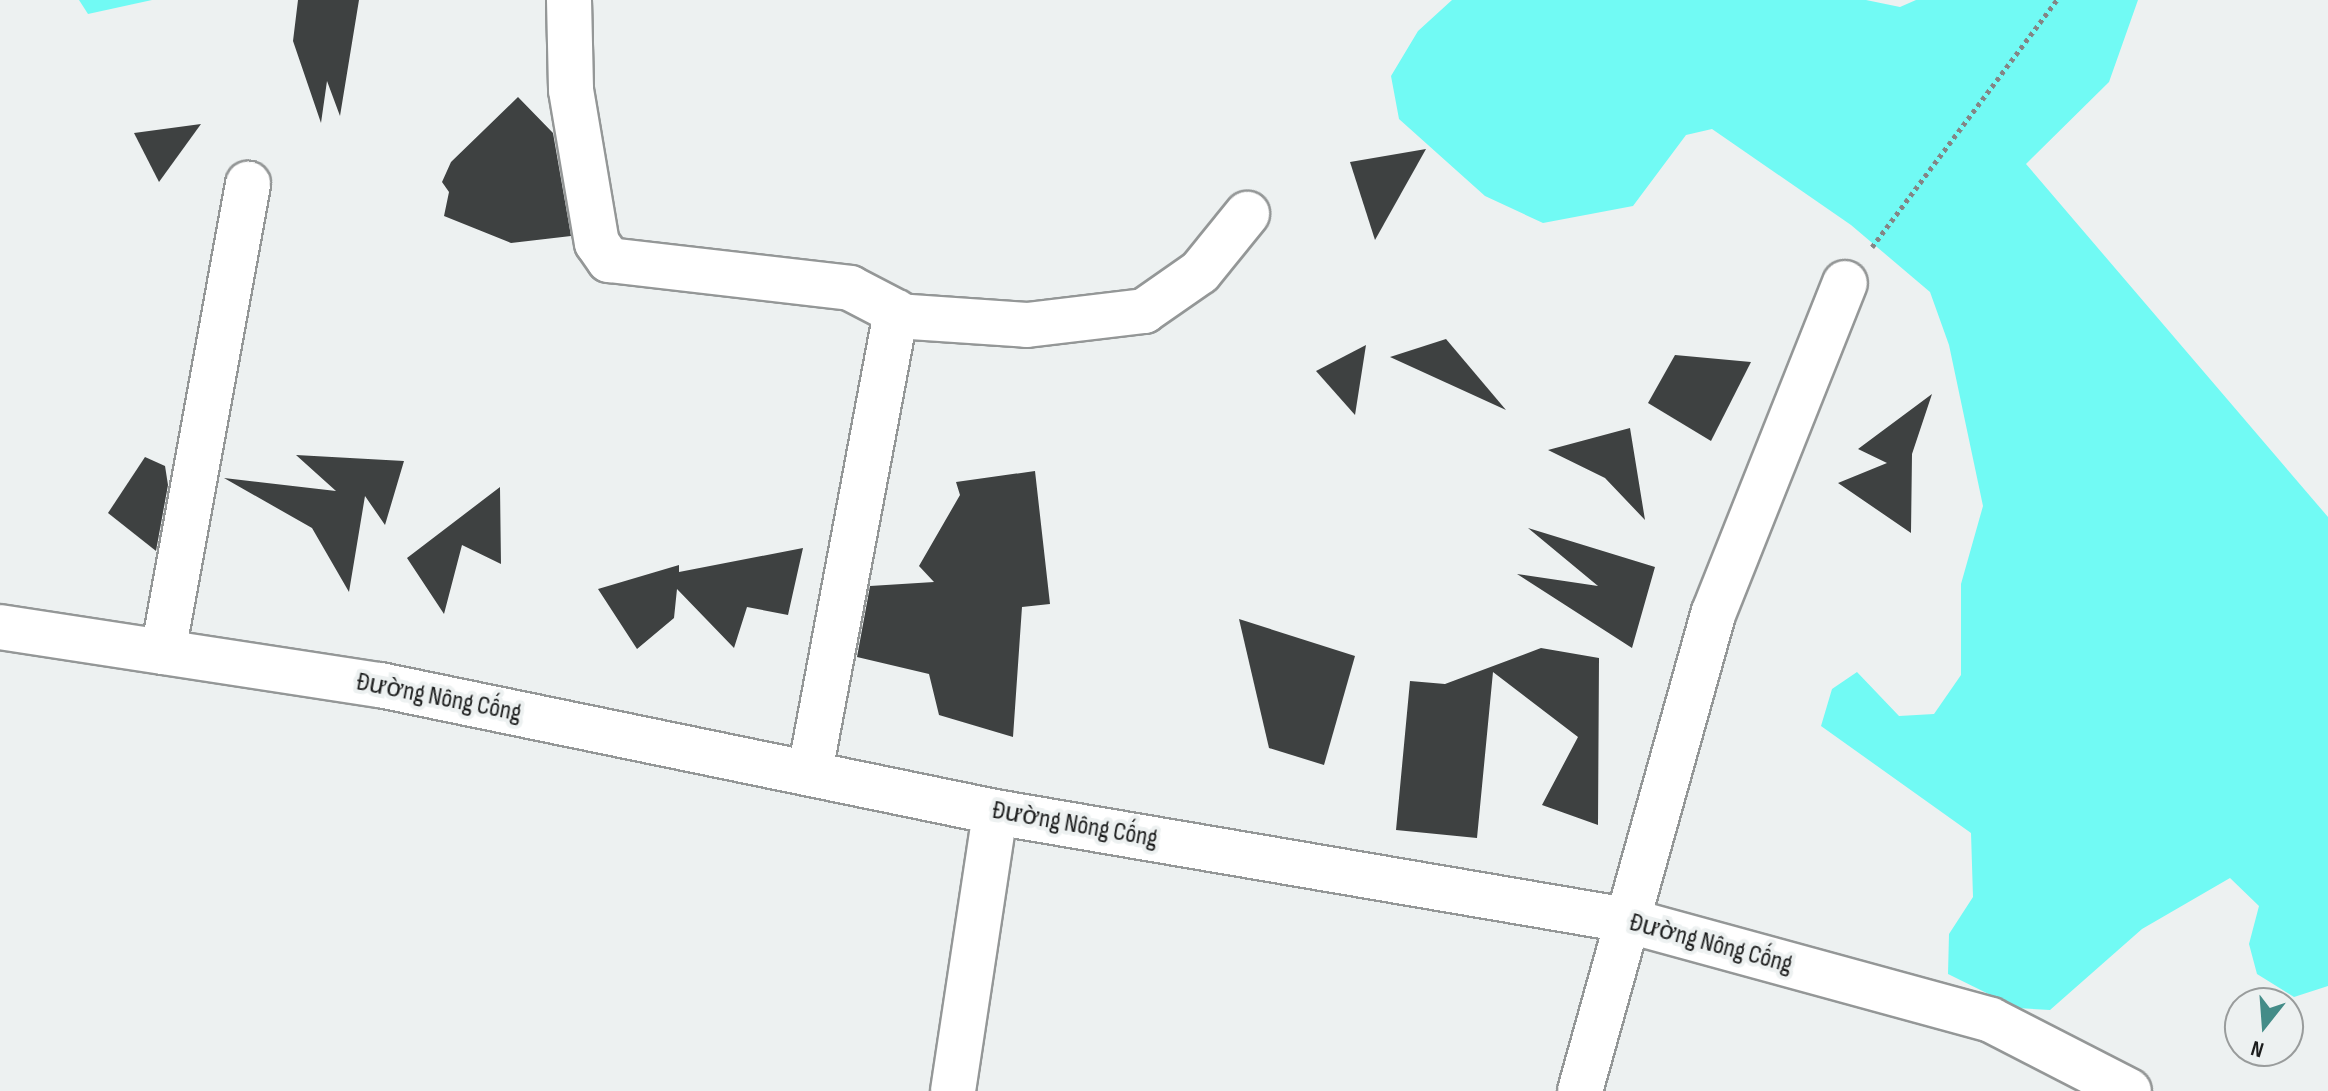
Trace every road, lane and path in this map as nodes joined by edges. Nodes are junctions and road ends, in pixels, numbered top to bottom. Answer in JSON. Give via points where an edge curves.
{"nodes":[{"id":1,"x":569,"y":0,"type":"edge"},
{"id":2,"x":2057,"y":0,"type":"edge"},
{"id":3,"x":248,"y":184,"type":"dead end"},
{"id":4,"x":1247,"y":214,"type":"dead end"},
{"id":5,"x":1845,"y":283,"type":"joint"},
{"id":6,"x":896,"y":316,"type":"junction"},
{"id":7,"x":0,"y":627,"type":"edge"},
{"id":8,"x":163,"y":652,"type":"junction"},
{"id":9,"x":810,"y":773,"type":"junction"},
{"id":10,"x":995,"y":812,"type":"junction"},
{"id":11,"x":1626,"y":920,"type":"junction"},
{"id":12,"x":953,"y":1091,"type":"edge"},
{"id":13,"x":1580,"y":1091,"type":"edge"},
{"id":14,"x":2129,"y":1091,"type":"edge"}],
"edges":[{"from":1,"to":6,"type":"street","via":[[571,90],[597,243],[609,260],[850,288],[890,305]]},
{"from":2,"to":5,"type":"path"},
{"from":3,"to":8,"type":"street"},
{"from":4,"to":6,"type":"street","via":[[1200,272],[1144,311],[1027,325]]},
{"from":5,"to":11,"type":"street","via":[[1714,612]]},
{"from":6,"to":9,"type":"street"},
{"from":7,"to":8,"type":"street","name":"Đường Nông Cống"},
{"from":8,"to":9,"type":"street","name":"Đường Nông Cống","via":[[380,685]]},
{"from":9,"to":10,"type":"street","name":"Đường Nông Cống"},
{"from":10,"to":11,"type":"street","name":"Đường Nông Cống"},
{"from":10,"to":12,"type":"street"},
{"from":11,"to":13,"type":"street"},
{"from":11,"to":14,"type":"street","name":"Đường Nông Cống","via":[[1991,1020]]}]}
